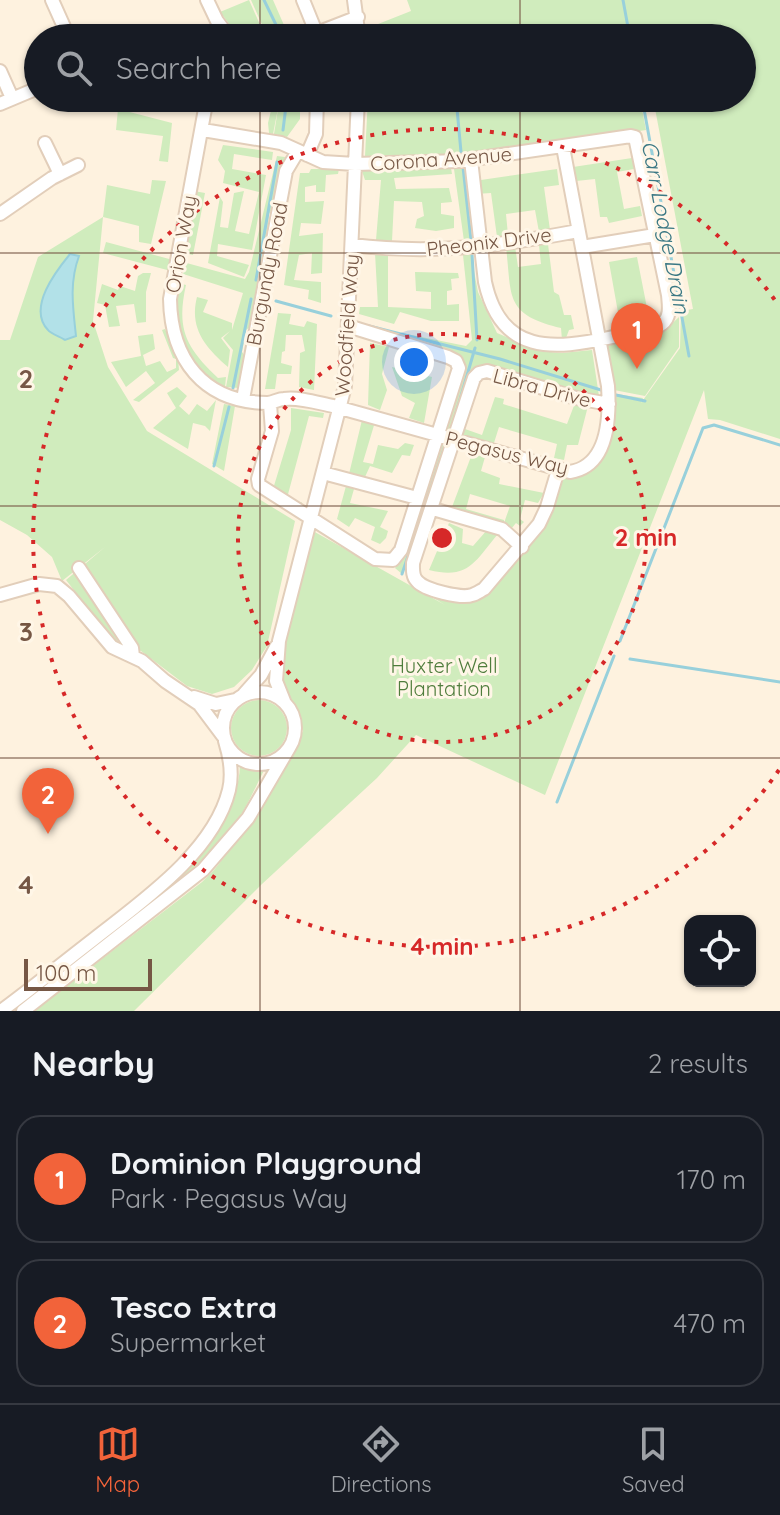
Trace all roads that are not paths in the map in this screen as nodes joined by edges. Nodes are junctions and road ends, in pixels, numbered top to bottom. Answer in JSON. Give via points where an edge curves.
{"nodes":[{"id":1,"x":69,"y":0,"type":"edge"},
{"id":2,"x":207,"y":0,"type":"edge"},
{"id":3,"x":303,"y":0,"type":"edge"},
{"id":4,"x":354,"y":0,"type":"edge"},
{"id":5,"x":54,"y":3,"type":"edge"},
{"id":6,"x":358,"y":17,"type":"junction"},
{"id":7,"x":63,"y":24,"type":"edge"},
{"id":8,"x":219,"y":24,"type":"edge"},
{"id":9,"x":308,"y":24,"type":"edge"},
{"id":10,"x":341,"y":24,"type":"edge"},
{"id":11,"x":358,"y":24,"type":"edge"},
{"id":12,"x":0,"y":71,"type":"edge"},
{"id":13,"x":6,"y":101,"type":"edge"},
{"id":14,"x":205,"y":112,"type":"edge"},
{"id":15,"x":317,"y":112,"type":"edge"},
{"id":16,"x":357,"y":112,"type":"edge"},
{"id":17,"x":203,"y":130,"type":"junction"},
{"id":18,"x":45,"y":143,"type":"dead end"},
{"id":19,"x":563,"y":147,"type":"junction"},
{"id":20,"x":302,"y":153,"type":"junction"},
{"id":21,"x":471,"y":160,"type":"junction"},
{"id":22,"x":355,"y":164,"type":"junction"},
{"id":23,"x":78,"y":165,"type":"dead end"},
{"id":24,"x":60,"y":174,"type":"junction"},
{"id":25,"x":0,"y":214,"type":"edge"},
{"id":26,"x":578,"y":231,"type":"junction"},
{"id":27,"x":655,"y":235,"type":"junction"},
{"id":28,"x":352,"y":245,"type":"junction"},
{"id":29,"x":479,"y":246,"type":"junction"},
{"id":30,"x":582,"y":247,"type":"junction"},
{"id":31,"x":348,"y":326,"type":"junction"},
{"id":32,"x":599,"y":340,"type":"junction"},
{"id":33,"x":243,"y":399,"type":"junction"},
{"id":34,"x":270,"y":404,"type":"junction"},
{"id":35,"x":609,"y":404,"type":"junction"},
{"id":36,"x":341,"y":408,"type":"junction"},
{"id":37,"x":439,"y":436,"type":"junction"},
{"id":38,"x":456,"y":441,"type":"junction"},
{"id":39,"x":558,"y":470,"type":"junction"},
{"id":40,"x":323,"y":473,"type":"junction"},
{"id":41,"x":417,"y":498,"type":"junction"},
{"id":42,"x":433,"y":509,"type":"junction"},
{"id":43,"x":311,"y":520,"type":"junction"},
{"id":44,"x":522,"y":547,"type":"junction"},
{"id":45,"x":79,"y":568,"type":"dead end"},
{"id":46,"x":0,"y":595,"type":"edge"},
{"id":47,"x":279,"y":641,"type":"junction"},
{"id":48,"x":133,"y":656,"type":"junction"},
{"id":49,"x":183,"y":694,"type":"junction"},
{"id":50,"x":240,"y":697,"type":"junction"},
{"id":51,"x":284,"y":701,"type":"junction"},
{"id":52,"x":224,"y":739,"type":"junction"},
{"id":53,"x":289,"y":748,"type":"junction"},
{"id":54,"x":1,"y":1011,"type":"edge"},
{"id":55,"x":23,"y":1011,"type":"edge"}],
"edges":[{"from":1,"to":5,"type":"street"},
{"from":2,"to":8,"type":"street"},
{"from":3,"to":9,"type":"street"},
{"from":4,"to":6,"type":"street"},
{"from":5,"to":7,"type":"street"},
{"from":6,"to":10,"type":"street"},
{"from":6,"to":11,"type":"street"},
{"from":12,"to":13,"type":"street"},
{"from":14,"to":17,"type":"street","name":"Orion Way"},
{"from":15,"to":20,"type":"street","name":"Burgundy Road","via":[[316,134]]},
{"from":16,"to":22,"type":"street","name":"Woodfield Way"},
{"from":17,"to":20,"type":"street","name":"Corona Avenue","via":[[281,143]]},
{"from":17,"to":33,"type":"street","name":"Orion Way","via":[[170,299],[170,324],[188,366],[201,380]]},
{"from":18,"to":24,"type":"street"},
{"from":19,"to":21,"type":"street","name":"Corona Avenue"},
{"from":19,"to":26,"type":"street","name":"Pegasus Way"},
{"from":19,"to":27,"type":"street","name":"Corona Avenue","via":[[635,137]]},
{"from":20,"to":22,"type":"street","name":"Corona Avenue","via":[[323,162]]},
{"from":20,"to":33,"type":"street","name":"Burgundy Road","via":[[286,171]]},
{"from":21,"to":22,"type":"street","name":"Corona Avenue"},
{"from":21,"to":29,"type":"street"},
{"from":22,"to":28,"type":"street","name":"Woodfield Way"},
{"from":23,"to":24,"type":"street"},
{"from":24,"to":25,"type":"street"},
{"from":26,"to":29,"type":"street","name":"Pheonix Drive"},
{"from":26,"to":30,"type":"street","name":"Pegasus Way"},
{"from":27,"to":30,"type":"street"},
{"from":27,"to":32,"type":"street","via":[[669,314],[661,325]]},
{"from":28,"to":29,"type":"street","name":"Pheonix Drive","via":[[429,251]]},
{"from":28,"to":31,"type":"street","name":"Woodfield Way"},
{"from":29,"to":32,"type":"street","via":[[488,297],[506,327],[540,345]]},
{"from":30,"to":32,"type":"street","name":"Pegasus Way"},
{"from":31,"to":36,"type":"street","name":"Woodfield Way"},
{"from":31,"to":37,"type":"street","via":[[456,361],[459,376]]},
{"from":32,"to":35,"type":"street","name":"Pegasus Way"},
{"from":33,"to":34,"type":"street","name":"Orion Way"},
{"from":34,"to":36,"type":"street","name":"Orion Way","via":[[300,399]]},
{"from":34,"to":43,"type":"street","via":[[272,431],[259,485]]},
{"from":35,"to":38,"type":"street","name":"Libra Drive","via":[[487,371],[474,378]]},
{"from":35,"to":39,"type":"street","name":"Pegasus Way","via":[[609,425],[598,453],[580,470]]},
{"from":36,"to":37,"type":"street","name":"Pegasus Way"},
{"from":36,"to":40,"type":"street","name":"Woodfield Way"},
{"from":37,"to":38,"type":"street","name":"Pegasus Way"},
{"from":37,"to":41,"type":"street"},
{"from":38,"to":39,"type":"street","name":"Pegasus Way"},
{"from":38,"to":42,"type":"street","name":"Libra Drive"},
{"from":39,"to":44,"type":"street","name":"Libra Drive","via":[[547,507]]},
{"from":40,"to":41,"type":"street"},
{"from":40,"to":43,"type":"street","name":"Woodfield Way"},
{"from":41,"to":43,"type":"street","via":[[393,560],[375,559]]},
{"from":42,"to":44,"type":"street","via":[[502,529]]},
{"from":42,"to":44,"type":"street","name":"Libra Drive","via":[[413,563],[412,572],[424,587],[471,596]]},
{"from":43,"to":47,"type":"street","name":"Woodfield Way"},
{"from":45,"to":48,"type":"street"},
{"from":46,"to":48,"type":"street","via":[[39,584],[57,586],[112,647]]},
{"from":47,"to":50,"type":"street","name":"Woodfield Way","via":[[261,675]]},
{"from":47,"to":51,"type":"street","name":"Woodfield Way","via":[[276,681]]},
{"from":48,"to":49,"type":"street"},
{"from":49,"to":50,"type":"street","via":[[216,704]]},
{"from":49,"to":52,"type":"street","via":[[199,704]]},
{"from":50,"to":51,"type":"street","via":[[264,692]]},
{"from":50,"to":52,"type":"street","via":[[227,710]]},
{"from":51,"to":53,"type":"street","via":[[295,722]]},
{"from":52,"to":53,"type":"street","via":[[233,753],[252,764],[280,757]]},
{"from":52,"to":54,"type":"street","via":[[231,769],[229,790],[192,853],[156,891]]},
{"from":53,"to":55,"type":"street","via":[[248,818],[203,870]]}]}
